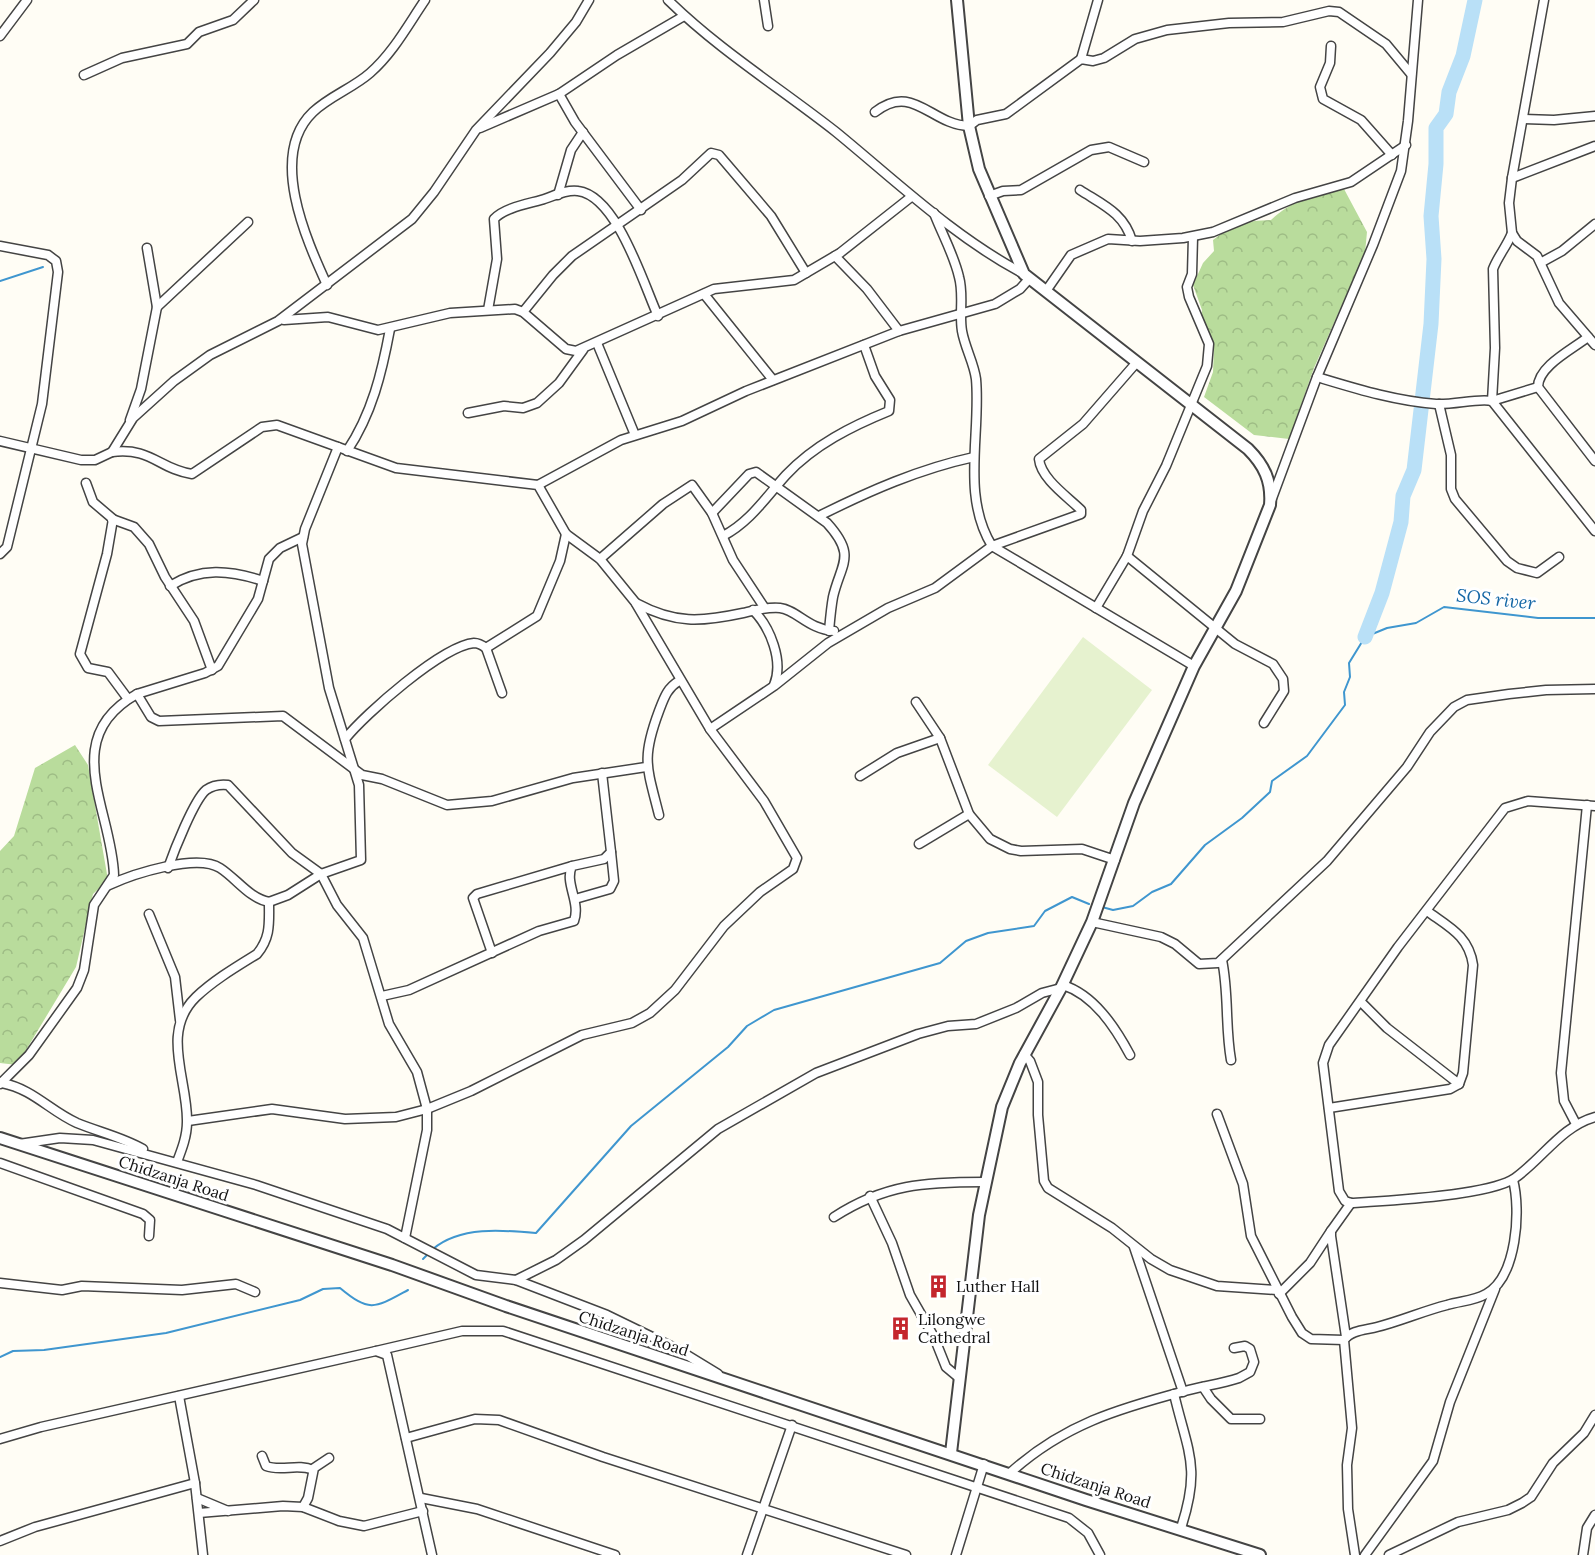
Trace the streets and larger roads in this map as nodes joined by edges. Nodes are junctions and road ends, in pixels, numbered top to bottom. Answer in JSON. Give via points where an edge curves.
{"nodes":[{"id":1,"x":27,"y":0,"type":"edge"},
{"id":2,"x":254,"y":0,"type":"edge"},
{"id":3,"x":425,"y":0,"type":"edge"},
{"id":4,"x":589,"y":0,"type":"edge"},
{"id":5,"x":668,"y":0,"type":"edge"},
{"id":6,"x":764,"y":0,"type":"edge"},
{"id":7,"x":957,"y":0,"type":"edge"},
{"id":8,"x":1098,"y":0,"type":"edge"},
{"id":9,"x":1418,"y":0,"type":"edge"},
{"id":10,"x":1544,"y":0,"type":"edge"},
{"id":11,"x":684,"y":16,"type":"junction"},
{"id":12,"x":768,"y":26,"type":"dead end"},
{"id":13,"x":0,"y":36,"type":"edge"},
{"id":14,"x":1331,"y":46,"type":"dead end"},
{"id":15,"x":1081,"y":59,"type":"junction"},
{"id":16,"x":1411,"y":74,"type":"junction"},
{"id":17,"x":84,"y":75,"type":"dead end"},
{"id":18,"x":560,"y":94,"type":"junction"},
{"id":19,"x":875,"y":112,"type":"dead end"},
{"id":20,"x":1595,"y":116,"type":"edge"},
{"id":21,"x":1524,"y":119,"type":"junction"},
{"id":22,"x":969,"y":126,"type":"junction"},
{"id":23,"x":476,"y":130,"type":"junction"},
{"id":24,"x":583,"y":132,"type":"junction"},
{"id":25,"x":1406,"y":145,"type":"junction"},
{"id":26,"x":1595,"y":146,"type":"edge"},
{"id":27,"x":1392,"y":155,"type":"junction"},
{"id":28,"x":1144,"y":162,"type":"dead end"},
{"id":29,"x":1512,"y":178,"type":"junction"},
{"id":30,"x":1080,"y":190,"type":"dead end"},
{"id":31,"x":558,"y":195,"type":"junction"},
{"id":32,"x":989,"y":196,"type":"junction"},
{"id":33,"x":911,"y":197,"type":"junction"},
{"id":34,"x":641,"y":210,"type":"junction"},
{"id":35,"x":934,"y":213,"type":"junction"},
{"id":36,"x":248,"y":222,"type":"dead end"},
{"id":37,"x":617,"y":225,"type":"junction"},
{"id":38,"x":1594,"y":228,"type":"edge"},
{"id":39,"x":1512,"y":233,"type":"junction"},
{"id":40,"x":1193,"y":237,"type":"junction"},
{"id":41,"x":1132,"y":241,"type":"junction"},
{"id":42,"x":0,"y":246,"type":"edge"},
{"id":43,"x":147,"y":248,"type":"dead end"},
{"id":44,"x":835,"y":256,"type":"junction"},
{"id":45,"x":1542,"y":262,"type":"junction"},
{"id":46,"x":806,"y":273,"type":"junction"},
{"id":47,"x":1027,"y":276,"type":"junction"},
{"id":48,"x":327,"y":285,"type":"junction"},
{"id":49,"x":1046,"y":291,"type":"junction"},
{"id":50,"x":704,"y":294,"type":"junction"},
{"id":51,"x":157,"y":307,"type":"junction"},
{"id":52,"x":488,"y":310,"type":"junction"},
{"id":53,"x":523,"y":312,"type":"junction"},
{"id":54,"x":962,"y":315,"type":"junction"},
{"id":55,"x":657,"y":316,"type":"junction"},
{"id":56,"x":278,"y":321,"type":"junction"},
{"id":57,"x":390,"y":329,"type":"junction"},
{"id":58,"x":899,"y":331,"type":"junction"},
{"id":59,"x":1588,"y":337,"type":"junction"},
{"id":60,"x":597,"y":343,"type":"junction"},
{"id":61,"x":864,"y":345,"type":"junction"},
{"id":62,"x":1595,"y":345,"type":"edge"},
{"id":63,"x":585,"y":348,"type":"junction"},
{"id":64,"x":1137,"y":362,"type":"junction"},
{"id":65,"x":1317,"y":377,"type":"junction"},
{"id":66,"x":773,"y":380,"type":"junction"},
{"id":67,"x":1538,"y":387,"type":"junction"},
{"id":68,"x":1492,"y":401,"type":"junction"},
{"id":69,"x":1439,"y":404,"type":"junction"},
{"id":70,"x":1193,"y":405,"type":"junction"},
{"id":71,"x":468,"y":413,"type":"dead end"},
{"id":72,"x":126,"y":427,"type":"junction"},
{"id":73,"x":635,"y":435,"type":"junction"},
{"id":74,"x":0,"y":441,"type":"edge"},
{"id":75,"x":338,"y":447,"type":"junction"},
{"id":76,"x":33,"y":450,"type":"junction"},
{"id":77,"x":347,"y":451,"type":"junction"},
{"id":78,"x":112,"y":452,"type":"junction"},
{"id":79,"x":974,"y":456,"type":"junction"},
{"id":80,"x":1595,"y":461,"type":"edge"},
{"id":81,"x":86,"y":483,"type":"dead end"},
{"id":82,"x":538,"y":485,"type":"junction"},
{"id":83,"x":778,"y":485,"type":"junction"},
{"id":84,"x":1270,"y":505,"type":"junction"},
{"id":85,"x":712,"y":513,"type":"junction"},
{"id":86,"x":819,"y":516,"type":"junction"},
{"id":87,"x":112,"y":519,"type":"junction"},
{"id":88,"x":1595,"y":531,"type":"edge"},
{"id":89,"x":566,"y":534,"type":"junction"},
{"id":90,"x":723,"y":536,"type":"junction"},
{"id":91,"x":303,"y":537,"type":"junction"},
{"id":92,"x":992,"y":546,"type":"junction"},
{"id":93,"x":0,"y":554,"type":"edge"},
{"id":94,"x":1127,"y":556,"type":"junction"},
{"id":95,"x":1559,"y":558,"type":"dead end"},
{"id":96,"x":600,"y":559,"type":"junction"},
{"id":97,"x":263,"y":581,"type":"junction"},
{"id":98,"x":170,"y":586,"type":"junction"},
{"id":99,"x":635,"y":602,"type":"junction"},
{"id":100,"x":764,"y":607,"type":"junction"},
{"id":101,"x":1096,"y":608,"type":"junction"},
{"id":102,"x":753,"y":610,"type":"junction"},
{"id":103,"x":1217,"y":627,"type":"junction"},
{"id":104,"x":829,"y":631,"type":"junction"},
{"id":105,"x":847,"y":632,"type":"junction"},
{"id":106,"x":486,"y":648,"type":"junction"},
{"id":107,"x":1194,"y":666,"type":"junction"},
{"id":108,"x":212,"y":670,"type":"junction"},
{"id":109,"x":679,"y":681,"type":"junction"},
{"id":110,"x":774,"y":686,"type":"junction"},
{"id":111,"x":1595,"y":689,"type":"edge"},
{"id":112,"x":502,"y":693,"type":"dead end"},
{"id":113,"x":137,"y":694,"type":"junction"},
{"id":114,"x":128,"y":699,"type":"junction"},
{"id":115,"x":916,"y":702,"type":"dead end"},
{"id":116,"x":1264,"y":723,"type":"dead end"},
{"id":117,"x":710,"y":729,"type":"junction"},
{"id":118,"x":940,"y":738,"type":"junction"},
{"id":119,"x":345,"y":739,"type":"junction"},
{"id":120,"x":646,"y":767,"type":"junction"},
{"id":121,"x":355,"y":770,"type":"junction"},
{"id":122,"x":602,"y":773,"type":"junction"},
{"id":123,"x":860,"y":776,"type":"dead end"},
{"id":124,"x":1591,"y":806,"type":"edge"},
{"id":125,"x":969,"y":814,"type":"junction"},
{"id":126,"x":659,"y":816,"type":"dead end"},
{"id":127,"x":919,"y":844,"type":"dead end"},
{"id":128,"x":611,"y":852,"type":"junction"},
{"id":129,"x":1115,"y":860,"type":"junction"},
{"id":130,"x":572,"y":866,"type":"junction"},
{"id":131,"x":168,"y":868,"type":"junction"},
{"id":132,"x":321,"y":874,"type":"junction"},
{"id":133,"x":109,"y":885,"type":"junction"},
{"id":134,"x":575,"y":899,"type":"junction"},
{"id":135,"x":269,"y":902,"type":"junction"},
{"id":136,"x":1427,"y":911,"type":"junction"},
{"id":137,"x":148,"y":914,"type":"dead end"},
{"id":138,"x":1092,"y":922,"type":"junction"},
{"id":139,"x":492,"y":953,"type":"junction"},
{"id":140,"x":1222,"y":960,"type":"junction"},
{"id":141,"x":1062,"y":987,"type":"junction"},
{"id":142,"x":382,"y":996,"type":"junction"},
{"id":143,"x":1361,"y":1002,"type":"junction"},
{"id":144,"x":180,"y":1020,"type":"junction"},
{"id":145,"x":1024,"y":1054,"type":"junction"},
{"id":146,"x":1130,"y":1055,"type":"dead end"},
{"id":147,"x":1231,"y":1060,"type":"dead end"},
{"id":148,"x":1,"y":1083,"type":"edge"},
{"id":149,"x":1460,"y":1083,"type":"junction"},
{"id":150,"x":1329,"y":1108,"type":"junction"},
{"id":151,"x":427,"y":1109,"type":"junction"},
{"id":152,"x":1217,"y":1114,"type":"dead end"},
{"id":153,"x":1595,"y":1117,"type":"edge"},
{"id":154,"x":188,"y":1121,"type":"junction"},
{"id":155,"x":1576,"y":1124,"type":"junction"},
{"id":156,"x":0,"y":1138,"type":"edge"},
{"id":157,"x":19,"y":1144,"type":"junction"},
{"id":158,"x":154,"y":1156,"type":"junction"},
{"id":159,"x":177,"y":1162,"type":"junction"},
{"id":160,"x":0,"y":1163,"type":"edge"},
{"id":161,"x":1513,"y":1180,"type":"junction"},
{"id":162,"x":984,"y":1182,"type":"junction"},
{"id":163,"x":870,"y":1196,"type":"junction"},
{"id":164,"x":1351,"y":1203,"type":"junction"},
{"id":165,"x":834,"y":1217,"type":"dead end"},
{"id":166,"x":1331,"y":1231,"type":"junction"},
{"id":167,"x":149,"y":1236,"type":"dead end"},
{"id":168,"x":405,"y":1238,"type":"junction"},
{"id":169,"x":1134,"y":1245,"type":"junction"},
{"id":170,"x":516,"y":1280,"type":"junction"},
{"id":171,"x":0,"y":1283,"type":"edge"},
{"id":172,"x":1497,"y":1286,"type":"junction"},
{"id":173,"x":255,"y":1292,"type":"dead end"},
{"id":174,"x":1278,"y":1292,"type":"junction"},
{"id":175,"x":1345,"y":1338,"type":"junction"},
{"id":176,"x":1234,"y":1348,"type":"dead end"},
{"id":177,"x":376,"y":1351,"type":"junction"},
{"id":178,"x":958,"y":1377,"type":"junction"},
{"id":179,"x":727,"y":1379,"type":"junction"},
{"id":180,"x":1203,"y":1387,"type":"junction"},
{"id":181,"x":1178,"y":1393,"type":"junction"},
{"id":182,"x":179,"y":1396,"type":"junction"},
{"id":183,"x":1595,"y":1415,"type":"edge"},
{"id":184,"x":1260,"y":1419,"type":"dead end"},
{"id":185,"x":792,"y":1425,"type":"junction"},
{"id":186,"x":406,"y":1438,"type":"junction"},
{"id":187,"x":0,"y":1439,"type":"edge"},
{"id":188,"x":951,"y":1453,"type":"junction"},
{"id":189,"x":262,"y":1456,"type":"dead end"},
{"id":190,"x":329,"y":1458,"type":"dead end"},
{"id":191,"x":984,"y":1464,"type":"junction"},
{"id":192,"x":313,"y":1470,"type":"junction"},
{"id":193,"x":1010,"y":1473,"type":"junction"},
{"id":194,"x":195,"y":1483,"type":"junction"},
{"id":195,"x":977,"y":1486,"type":"junction"},
{"id":196,"x":197,"y":1498,"type":"junction"},
{"id":197,"x":421,"y":1498,"type":"junction"},
{"id":198,"x":303,"y":1507,"type":"junction"},
{"id":199,"x":764,"y":1508,"type":"junction"},
{"id":200,"x":228,"y":1511,"type":"junction"},
{"id":201,"x":423,"y":1511,"type":"junction"},
{"id":202,"x":199,"y":1513,"type":"junction"},
{"id":203,"x":1595,"y":1515,"type":"edge"},
{"id":204,"x":1181,"y":1528,"type":"junction"},
{"id":205,"x":0,"y":1541,"type":"edge"},
{"id":206,"x":202,"y":1555,"type":"edge"},
{"id":207,"x":432,"y":1555,"type":"edge"},
{"id":208,"x":615,"y":1555,"type":"edge"},
{"id":209,"x":747,"y":1555,"type":"edge"},
{"id":210,"x":906,"y":1555,"type":"edge"},
{"id":211,"x":956,"y":1555,"type":"edge"},
{"id":212,"x":1100,"y":1555,"type":"edge"},
{"id":213,"x":1260,"y":1555,"type":"edge"},
{"id":214,"x":1355,"y":1555,"type":"edge"},
{"id":215,"x":1365,"y":1555,"type":"edge"},
{"id":216,"x":1389,"y":1555,"type":"edge"},
{"id":217,"x":1583,"y":1555,"type":"edge"}],
"edges":[{"from":1,"to":13,"type":"street"},
{"from":2,"to":17,"type":"street","via":[[233,20],[200,32],[187,44],[142,52]]},
{"from":3,"to":48,"type":"street","via":[[376,67],[337,93],[302,125],[294,162],[295,194],[307,240]]},
{"from":4,"to":23,"type":"street","via":[[563,38]]},
{"from":5,"to":11,"type":"street"},
{"from":6,"to":12,"type":"street"},
{"from":7,"to":22,"type":"street"},
{"from":8,"to":15,"type":"street"},
{"from":9,"to":16,"type":"street"},
{"from":10,"to":21,"type":"street"},
{"from":11,"to":18,"type":"street"},
{"from":11,"to":33,"type":"street","via":[[838,134]]},
{"from":14,"to":27,"type":"street","via":[[1330,63],[1320,87],[1323,99],[1361,120]]},
{"from":15,"to":16,"type":"street","via":[[1104,58],[1135,39],[1167,30],[1283,22],[1329,11],[1339,12],[1386,44]]},
{"from":15,"to":22,"type":"street","via":[[1006,114],[977,120]]},
{"from":16,"to":25,"type":"street"},
{"from":18,"to":23,"type":"street"},
{"from":18,"to":24,"type":"street"},
{"from":19,"to":22,"type":"street","via":[[888,102],[907,101],[947,123]]},
{"from":20,"to":21,"type":"street"},
{"from":21,"to":29,"type":"street"},
{"from":22,"to":32,"type":"street"},
{"from":23,"to":48,"type":"street","via":[[412,219]]},
{"from":24,"to":31,"type":"street","via":[[571,150]]},
{"from":24,"to":34,"type":"street"},
{"from":25,"to":27,"type":"street"},
{"from":25,"to":65,"type":"street","via":[[1392,197]]},
{"from":26,"to":29,"type":"street"},
{"from":27,"to":40,"type":"street","via":[[1352,182],[1295,198]]},
{"from":28,"to":32,"type":"street","via":[[1110,147],[1091,150],[1021,190]]},
{"from":29,"to":39,"type":"street"},
{"from":30,"to":41,"type":"street","via":[[1117,213],[1128,227]]},
{"from":31,"to":37,"type":"street","via":[[577,191],[599,200]]},
{"from":31,"to":52,"type":"street","via":[[501,213],[494,219],[497,260]]},
{"from":32,"to":47,"type":"street"},
{"from":33,"to":35,"type":"street"},
{"from":33,"to":44,"type":"street"},
{"from":34,"to":37,"type":"street"},
{"from":34,"to":46,"type":"street","via":[[708,155],[716,153],[771,216]]},
{"from":35,"to":47,"type":"street"},
{"from":35,"to":54,"type":"street","via":[[959,276]]},
{"from":36,"to":51,"type":"street"},
{"from":37,"to":53,"type":"street","via":[[562,265]]},
{"from":37,"to":55,"type":"street"},
{"from":38,"to":45,"type":"street"},
{"from":39,"to":45,"type":"street"},
{"from":39,"to":68,"type":"street","via":[[1493,269]]},
{"from":40,"to":41,"type":"street"},
{"from":40,"to":70,"type":"street","via":[[1189,297],[1209,344],[1207,366]]},
{"from":41,"to":49,"type":"street","via":[[1108,239],[1071,255]]},
{"from":42,"to":76,"type":"street","via":[[48,255],[57,266]]},
{"from":43,"to":51,"type":"street"},
{"from":44,"to":46,"type":"street"},
{"from":44,"to":58,"type":"street"},
{"from":45,"to":59,"type":"street","via":[[1559,303]]},
{"from":46,"to":50,"type":"street","via":[[787,283],[725,288]]},
{"from":47,"to":49,"type":"street"},
{"from":47,"to":54,"type":"street","via":[[1020,289],[1002,301]]},
{"from":48,"to":56,"type":"street"},
{"from":49,"to":64,"type":"street"},
{"from":50,"to":55,"type":"street"},
{"from":50,"to":66,"type":"street"},
{"from":51,"to":72,"type":"street","via":[[141,389]]},
{"from":52,"to":53,"type":"street"},
{"from":52,"to":57,"type":"street","via":[[450,313]]},
{"from":53,"to":63,"type":"street","via":[[566,349]]},
{"from":54,"to":58,"type":"street"},
{"from":54,"to":79,"type":"street","via":[[964,340],[976,378]]},
{"from":55,"to":60,"type":"street"},
{"from":56,"to":57,"type":"street","via":[[315,316],[370,329]]},
{"from":56,"to":72,"type":"street","via":[[210,356],[174,381]]},
{"from":57,"to":77,"type":"street","via":[[372,402]]},
{"from":58,"to":61,"type":"street"},
{"from":59,"to":62,"type":"street"},
{"from":59,"to":67,"type":"street","via":[[1540,375]]},
{"from":60,"to":63,"type":"street"},
{"from":60,"to":73,"type":"street"},
{"from":61,"to":66,"type":"street"},
{"from":61,"to":83,"type":"street","via":[[891,408],[854,425],[816,450]]},
{"from":63,"to":71,"type":"street","via":[[559,383],[537,403]]},
{"from":64,"to":70,"type":"street"},
{"from":64,"to":92,"type":"street","via":[[1090,418],[1039,459],[1048,478],[1081,514]]},
{"from":65,"to":69,"type":"street","via":[[1371,394]]},
{"from":65,"to":84,"type":"street"},
{"from":66,"to":73,"type":"street","via":[[682,421]]},
{"from":67,"to":68,"type":"street"},
{"from":67,"to":80,"type":"street"},
{"from":68,"to":69,"type":"street"},
{"from":68,"to":88,"type":"street"},
{"from":69,"to":95,"type":"street","via":[[1451,455],[1451,489],[1461,507],[1511,565],[1537,573]]},
{"from":70,"to":84,"type":"street","via":[[1257,458],[1268,476]]},
{"from":70,"to":94,"type":"street","via":[[1143,511]]},
{"from":72,"to":78,"type":"street"},
{"from":73,"to":82,"type":"street"},
{"from":74,"to":76,"type":"street"},
{"from":75,"to":77,"type":"street"},
{"from":75,"to":78,"type":"street","via":[[270,425],[192,474],[139,452]]},
{"from":75,"to":91,"type":"street"},
{"from":76,"to":78,"type":"street","via":[[81,460],[95,460]]},
{"from":76,"to":93,"type":"street","via":[[7,547]]},
{"from":77,"to":82,"type":"street","via":[[396,468]]},
{"from":79,"to":86,"type":"street","via":[[874,489]]},
{"from":79,"to":92,"type":"street","via":[[979,514]]},
{"from":81,"to":87,"type":"street","via":[[93,502]]},
{"from":82,"to":89,"type":"street"},
{"from":83,"to":85,"type":"street","via":[[760,472],[753,472]]},
{"from":83,"to":86,"type":"street"},
{"from":83,"to":90,"type":"street","via":[[743,524]]},
{"from":84,"to":103,"type":"street","via":[[1236,591]]},
{"from":85,"to":90,"type":"street"},
{"from":85,"to":96,"type":"street","via":[[694,486],[689,485]]},
{"from":86,"to":104,"type":"street","via":[[835,532],[846,558],[833,597]]},
{"from":87,"to":98,"type":"street","via":[[139,531]]},
{"from":87,"to":114,"type":"street","via":[[107,554],[80,654],[88,668],[108,672]]},
{"from":89,"to":96,"type":"street"},
{"from":89,"to":106,"type":"street","via":[[560,561],[537,616]]},
{"from":90,"to":100,"type":"street","via":[[733,560]]},
{"from":91,"to":97,"type":"street","via":[[280,548],[269,559]]},
{"from":91,"to":119,"type":"street","via":[[325,666]]},
{"from":92,"to":101,"type":"street"},
{"from":92,"to":105,"type":"street","via":[[935,588],[888,608]]},
{"from":94,"to":101,"type":"street"},
{"from":94,"to":103,"type":"street"},
{"from":96,"to":99,"type":"street"},
{"from":97,"to":98,"type":"street","via":[[225,571],[185,577]]},
{"from":97,"to":108,"type":"street","via":[[258,599],[229,650]]},
{"from":98,"to":108,"type":"street","via":[[194,621]]},
{"from":99,"to":102,"type":"street","via":[[657,614],[682,620]]},
{"from":99,"to":109,"type":"street"},
{"from":100,"to":102,"type":"street"},
{"from":100,"to":104,"type":"street","via":[[783,608],[807,624]]},
{"from":101,"to":107,"type":"street"},
{"from":102,"to":110,"type":"street","via":[[772,641],[777,672]]},
{"from":103,"to":107,"type":"street"},
{"from":103,"to":116,"type":"street","via":[[1235,644],[1266,658],[1283,679],[1282,697]]},
{"from":104,"to":105,"type":"street"},
{"from":105,"to":110,"type":"street","via":[[812,654]]},
{"from":106,"to":112,"type":"street"},
{"from":106,"to":119,"type":"street","via":[[473,643],[442,658],[380,703]]},
{"from":107,"to":129,"type":"street","via":[[1134,803]]},
{"from":108,"to":113,"type":"street"},
{"from":109,"to":117,"type":"street"},
{"from":109,"to":120,"type":"street","via":[[668,688],[662,702],[648,741]]},
{"from":110,"to":117,"type":"street"},
{"from":111,"to":140,"type":"street","via":[[1509,694],[1467,700],[1454,707],[1327,861]]},
{"from":113,"to":114,"type":"street"},
{"from":113,"to":121,"type":"street","via":[[151,717],[159,721],[284,716]]},
{"from":114,"to":133,"type":"street","via":[[102,725],[95,750],[93,770],[114,869]]},
{"from":115,"to":118,"type":"street"},
{"from":117,"to":151,"type":"street","via":[[777,820],[797,858],[793,869],[734,916],[675,990],[642,1018],[582,1035],[491,1082]]},
{"from":118,"to":123,"type":"street","via":[[897,753]]},
{"from":118,"to":125,"type":"street"},
{"from":119,"to":121,"type":"street"},
{"from":120,"to":122,"type":"street"},
{"from":120,"to":126,"type":"street"},
{"from":121,"to":122,"type":"street","via":[[447,805],[492,801],[541,785]]},
{"from":121,"to":132,"type":"street","via":[[361,860]]},
{"from":122,"to":128,"type":"street"},
{"from":124,"to":136,"type":"street","via":[[1528,801],[1505,808]]},
{"from":124,"to":155,"type":"street","via":[[1561,1073],[1564,1101]]},
{"from":125,"to":127,"type":"street"},
{"from":125,"to":129,"type":"street","via":[[990,839],[1010,849],[1082,849]]},
{"from":128,"to":130,"type":"street","via":[[604,859]]},
{"from":128,"to":134,"type":"street","via":[[614,881],[610,889]]},
{"from":129,"to":138,"type":"street"},
{"from":130,"to":134,"type":"street","via":[[569,872]]},
{"from":130,"to":139,"type":"street","via":[[477,894],[474,898]]},
{"from":131,"to":132,"type":"street","via":[[197,800],[218,784],[228,785],[292,853]]},
{"from":131,"to":133,"type":"street"},
{"from":131,"to":135,"type":"street","via":[[211,863],[252,896]]},
{"from":132,"to":135,"type":"street"},
{"from":132,"to":142,"type":"street","via":[[337,905],[363,938]]},
{"from":133,"to":148,"type":"street","via":[[94,905],[84,970],[77,988],[29,1055]]},
{"from":134,"to":139,"type":"street","via":[[574,921],[539,931]]},
{"from":135,"to":144,"type":"street","via":[[270,935],[265,945],[195,998]]},
{"from":136,"to":143,"type":"street"},
{"from":136,"to":149,"type":"street","via":[[1457,933],[1471,951],[1473,965]]},
{"from":137,"to":144,"type":"street","via":[[175,977]]},
{"from":138,"to":140,"type":"street","via":[[1161,938],[1199,964],[1212,965]]},
{"from":138,"to":141,"type":"street"},
{"from":139,"to":142,"type":"street","via":[[409,990]]},
{"from":140,"to":147,"type":"street"},
{"from":141,"to":145,"type":"street"},
{"from":141,"to":146,"type":"street","via":[[1086,995]]},
{"from":141,"to":170,"type":"street","via":[[976,1024],[918,1034],[816,1073],[718,1129],[584,1240],[556,1260]]},
{"from":142,"to":151,"type":"street","via":[[392,1030],[417,1072]]},
{"from":143,"to":149,"type":"street","via":[[1387,1028]]},
{"from":143,"to":150,"type":"street","via":[[1325,1053],[1323,1072]]},
{"from":144,"to":154,"type":"street","via":[[178,1067]]},
{"from":145,"to":162,"type":"street","via":[[1002,1107]]},
{"from":145,"to":169,"type":"street","via":[[1038,1082],[1046,1185]]},
{"from":148,"to":158,"type":"street","via":[[28,1090],[77,1123],[127,1140]]},
{"from":149,"to":150,"type":"street","via":[[1450,1089]]},
{"from":150,"to":164,"type":"street","via":[[1340,1191],[1345,1201]]},
{"from":151,"to":154,"type":"street","via":[[396,1117],[345,1119],[262,1109]]},
{"from":151,"to":168,"type":"street","via":[[427,1130]]},
{"from":152,"to":174,"type":"street","via":[[1243,1184],[1251,1236]]},
{"from":153,"to":155,"type":"street"},
{"from":154,"to":159,"type":"street"},
{"from":155,"to":161,"type":"street"},
{"from":156,"to":157,"type":"street","name":"Chidzanja Road"},
{"from":157,"to":158,"type":"street","via":[[76,1138]]},
{"from":157,"to":179,"type":"street","name":"Chidzanja Road"},
{"from":158,"to":159,"type":"street"},
{"from":159,"to":168,"type":"street","via":[[266,1188]]},
{"from":160,"to":167,"type":"street","via":[[143,1214],[150,1220]]},
{"from":161,"to":164,"type":"street","via":[[1417,1199]]},
{"from":161,"to":172,"type":"street","via":[[1518,1197],[1518,1227]]},
{"from":162,"to":163,"type":"street","via":[[910,1185]]},
{"from":162,"to":178,"type":"street"},
{"from":163,"to":165,"type":"street"},
{"from":163,"to":178,"type":"street","via":[[910,1295],[946,1367]]},
{"from":164,"to":166,"type":"street"},
{"from":166,"to":174,"type":"street","via":[[1310,1263]]},
{"from":166,"to":175,"type":"street"},
{"from":168,"to":170,"type":"street","via":[[476,1275]]},
{"from":169,"to":174,"type":"street","via":[[1170,1270],[1204,1282]]},
{"from":169,"to":181,"type":"street"},
{"from":170,"to":179,"type":"street","via":[[630,1325]]},
{"from":171,"to":173,"type":"street","via":[[62,1290],[82,1286],[182,1290],[236,1284]]},
{"from":172,"to":175,"type":"street","via":[[1478,1298],[1447,1304]]},
{"from":172,"to":215,"type":"street","via":[[1456,1383],[1433,1461]]},
{"from":174,"to":175,"type":"street","via":[[1306,1336],[1317,1340]]},
{"from":175,"to":214,"type":"street","via":[[1352,1428],[1347,1465],[1348,1509]]},
{"from":176,"to":180,"type":"street","via":[[1250,1349],[1254,1362],[1250,1372]]},
{"from":177,"to":182,"type":"street"},
{"from":177,"to":185,"type":"street","via":[[462,1331],[503,1330]]},
{"from":177,"to":186,"type":"street","via":[[387,1355]]},
{"from":178,"to":188,"type":"street"},
{"from":179,"to":188,"type":"street","name":"Chidzanja Road"},
{"from":180,"to":181,"type":"street"},
{"from":180,"to":184,"type":"street","via":[[1231,1419]]},
{"from":181,"to":193,"type":"street","via":[[1068,1430]]},
{"from":181,"to":204,"type":"street","via":[[1192,1464],[1192,1488]]},
{"from":182,"to":187,"type":"street","via":[[41,1426]]},
{"from":182,"to":194,"type":"street"},
{"from":183,"to":216,"type":"street","via":[[1584,1433],[1553,1463],[1531,1497],[1508,1510],[1458,1522]]},
{"from":185,"to":195,"type":"street"},
{"from":185,"to":199,"type":"street"},
{"from":186,"to":197,"type":"street"},
{"from":186,"to":199,"type":"street","via":[[492,1418]]},
{"from":188,"to":191,"type":"street","name":"Chidzanja Road"},
{"from":189,"to":192,"type":"street","via":[[266,1466],[273,1469]]},
{"from":190,"to":192,"type":"street"},
{"from":191,"to":193,"type":"street","name":"Chidzanja Road"},
{"from":191,"to":195,"type":"street"},
{"from":192,"to":198,"type":"street"},
{"from":193,"to":204,"type":"street","name":"Chidzanja Road"},
{"from":194,"to":196,"type":"street"},
{"from":194,"to":205,"type":"street","via":[[35,1527]]},
{"from":195,"to":211,"type":"street"},
{"from":195,"to":212,"type":"street","via":[[1069,1518],[1088,1533]]},
{"from":196,"to":200,"type":"street"},
{"from":196,"to":202,"type":"street"},
{"from":197,"to":201,"type":"street"},
{"from":197,"to":208,"type":"street","via":[[477,1509]]},
{"from":198,"to":200,"type":"street"},
{"from":198,"to":201,"type":"street","via":[[364,1526]]},
{"from":199,"to":209,"type":"street"},
{"from":199,"to":210,"type":"street"},
{"from":200,"to":202,"type":"street"},
{"from":201,"to":207,"type":"street"},
{"from":202,"to":206,"type":"street"},
{"from":203,"to":217,"type":"street","via":[[1587,1528]]},
{"from":204,"to":213,"type":"street","name":"Chidzanja Road"}]}
